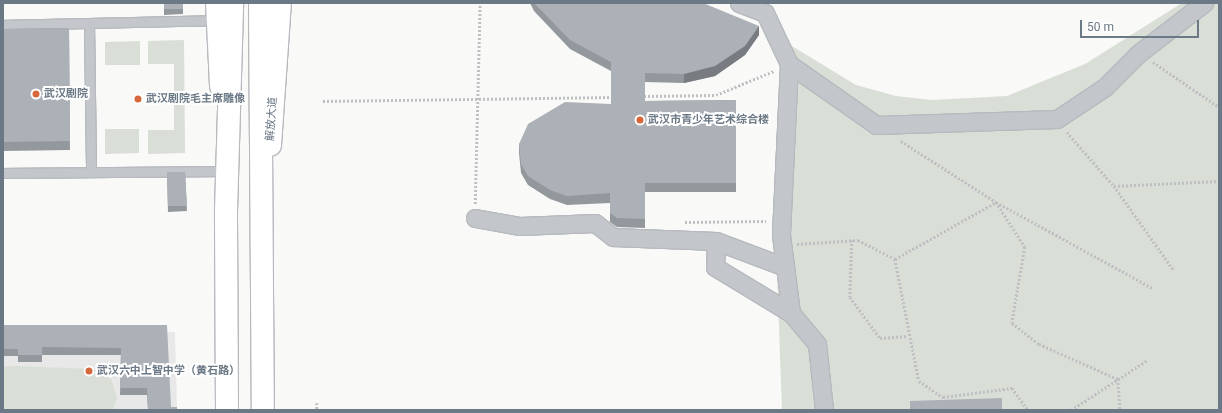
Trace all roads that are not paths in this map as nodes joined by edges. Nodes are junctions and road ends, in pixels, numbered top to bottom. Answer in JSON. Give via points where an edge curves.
{"nodes":[{"id":1,"x":232,"y":3,"type":"edge"},
{"id":2,"x":260,"y":3,"type":"edge"},
{"id":3,"x":280,"y":3,"type":"edge"},
{"id":4,"x":739,"y":3,"type":"edge"},
{"id":5,"x":1204,"y":3,"type":"edge"},
{"id":6,"x":218,"y":11,"type":"edge"},
{"id":7,"x":89,"y":23,"type":"junction"},
{"id":8,"x":3,"y":25,"type":"edge"},
{"id":9,"x":789,"y":64,"type":"junction"},
{"id":10,"x":224,"y":171,"type":"junction"},
{"id":11,"x":91,"y":172,"type":"junction"},
{"id":12,"x":3,"y":173,"type":"edge"},
{"id":13,"x":226,"y":211,"type":"junction"},
{"id":14,"x":475,"y":218,"type":"road end"},
{"id":15,"x":263,"y":234,"type":"junction"},
{"id":16,"x":716,"y":240,"type":"junction"},
{"id":17,"x":785,"y":267,"type":"junction"},
{"id":18,"x":791,"y":314,"type":"junction"},
{"id":19,"x":227,"y":410,"type":"edge"},
{"id":20,"x":262,"y":410,"type":"edge"},
{"id":21,"x":824,"y":410,"type":"edge"}],
"edges":[{"from":1,"to":13,"type":"main road"},
{"from":2,"to":15,"type":"main road","name":"解放大道"},
{"from":3,"to":15,"type":"main road","name":"解放大道"},
{"from":4,"to":9,"type":"street","via":[[765,13]]},
{"from":5,"to":9,"type":"street","via":[[1139,53],[1105,87],[1057,119],[876,125]]},
{"from":6,"to":7,"type":"lane"},
{"from":6,"to":10,"type":"main road"},
{"from":7,"to":8,"type":"lane"},
{"from":7,"to":11,"type":"lane"},
{"from":9,"to":17,"type":"street","via":[[782,245]]},
{"from":10,"to":11,"type":"lane"},
{"from":10,"to":13,"type":"main road"},
{"from":11,"to":12,"type":"lane"},
{"from":13,"to":19,"type":"main road"},
{"from":14,"to":16,"type":"street","via":[[520,226],[595,223],[614,237]]},
{"from":15,"to":20,"type":"main road","name":"解放大道"},
{"from":16,"to":17,"type":"street"},
{"from":16,"to":18,"type":"street","via":[[715,267]]},
{"from":17,"to":18,"type":"street"},
{"from":18,"to":21,"type":"street","via":[[817,344]]}]}
